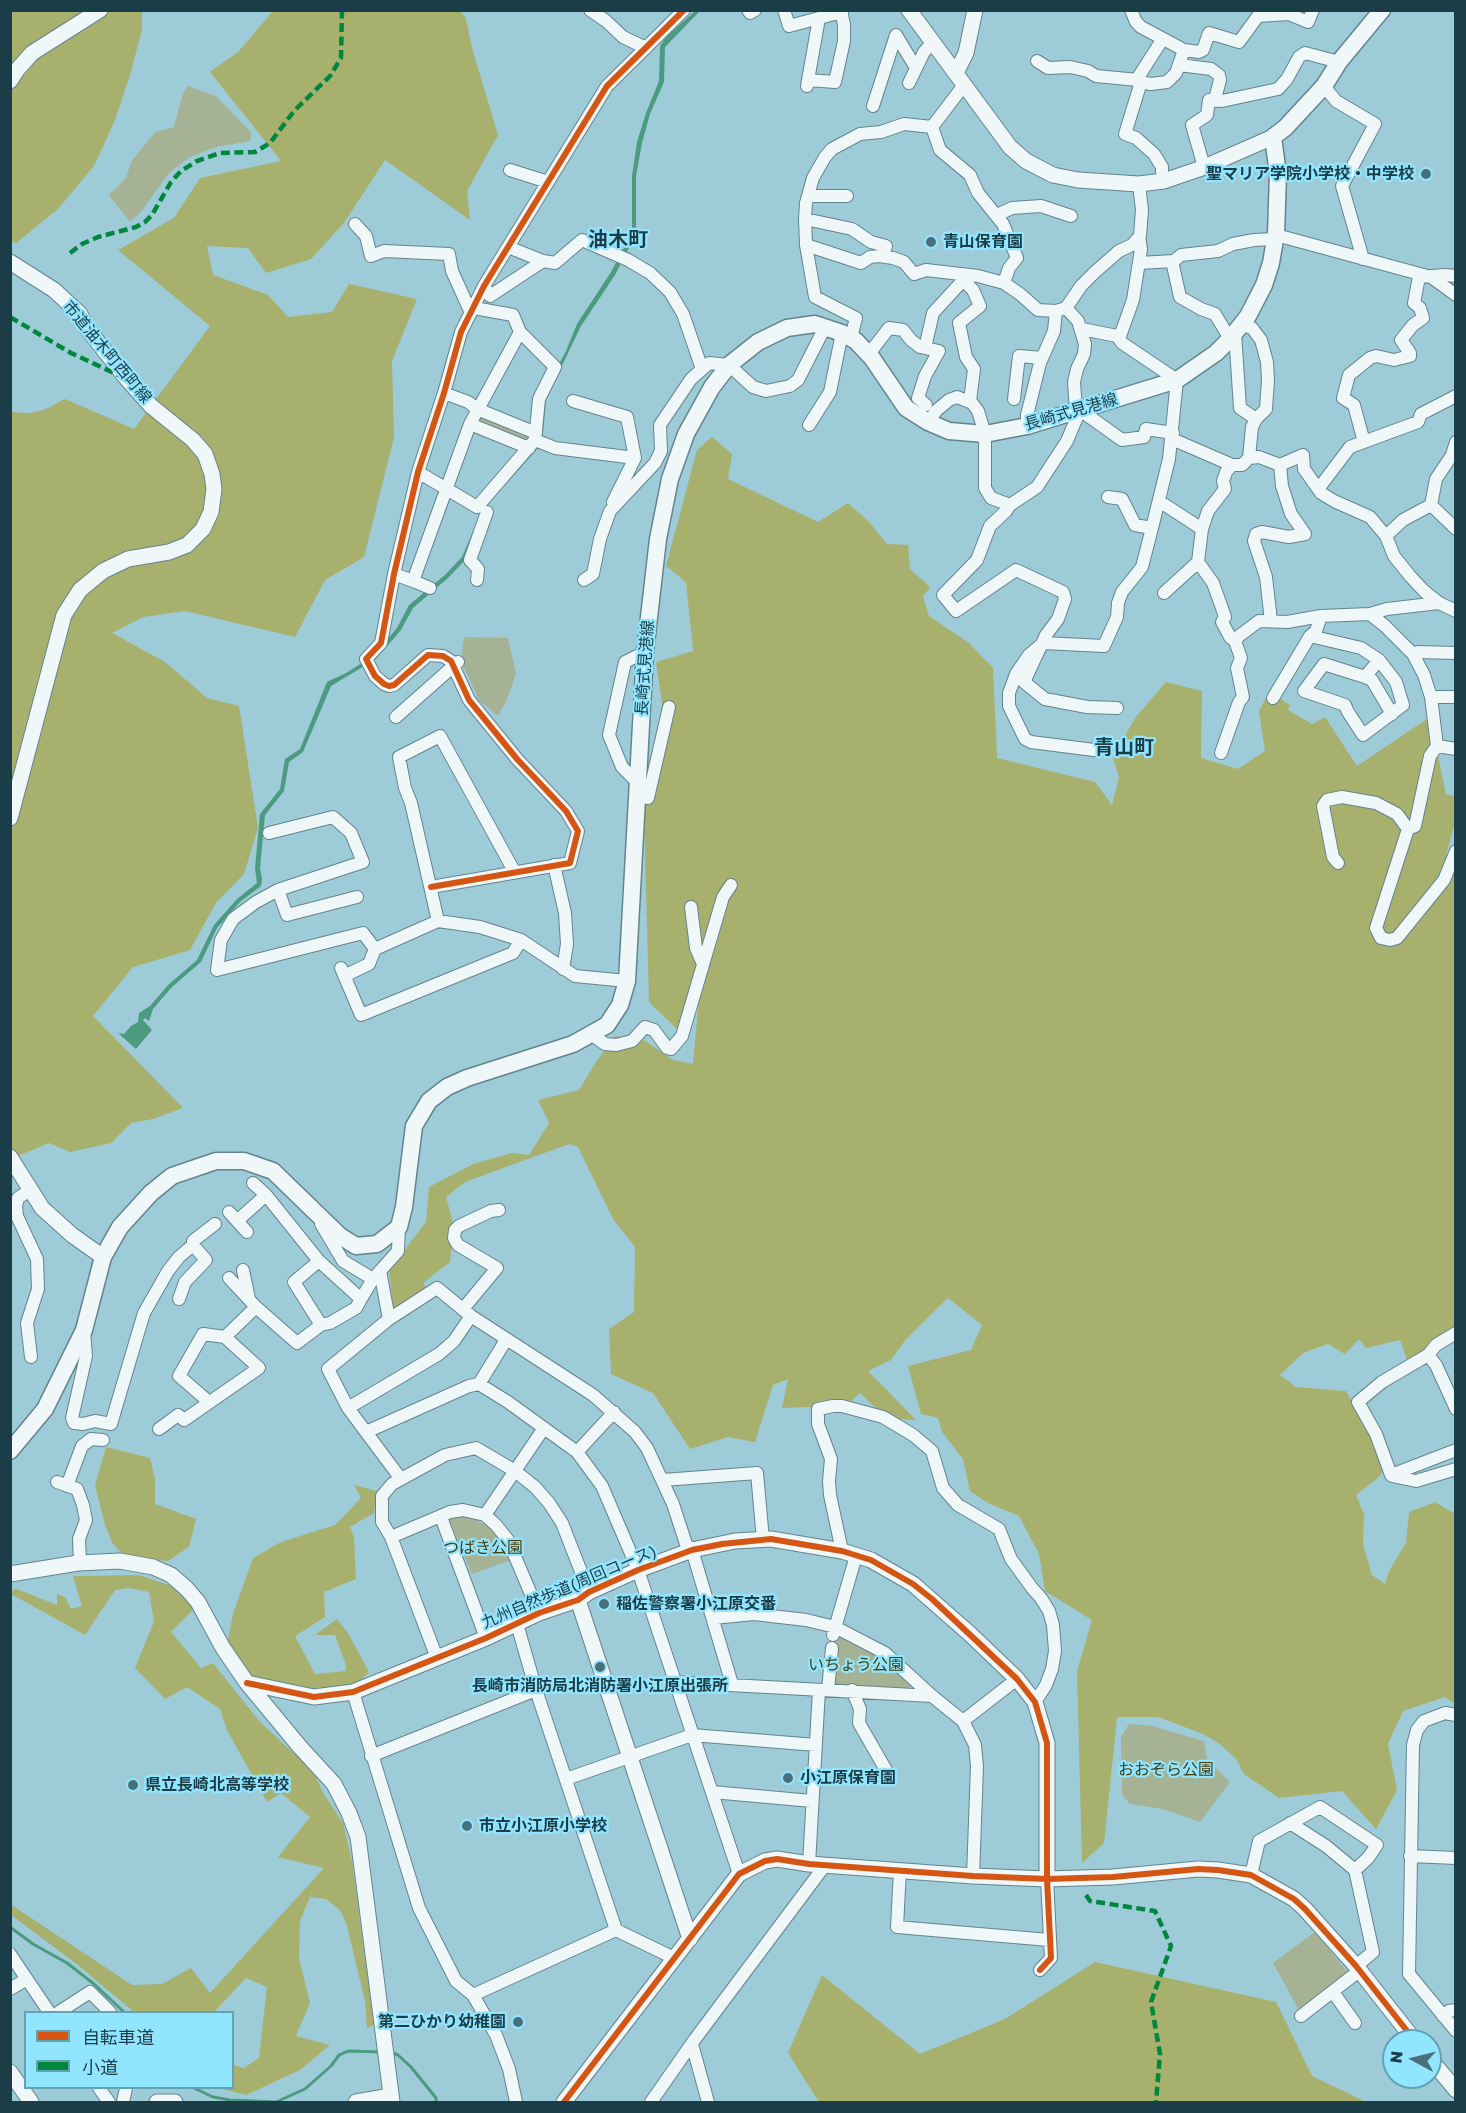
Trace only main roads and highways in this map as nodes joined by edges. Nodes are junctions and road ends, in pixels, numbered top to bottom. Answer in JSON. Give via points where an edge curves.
{"nodes":[{"id":1,"x":1382,"y":10,"type":"edge"},
{"id":2,"x":10,"y":1451,"type":"edge"}],
"edges":[{"from":1,"to":2,"type":"main road","name":"長崎式見港線","via":[[1324,86],[1273,137],[1278,174],[1275,237],[1272,262],[1259,298],[1216,353],[1177,380],[1027,426],[985,434],[950,431],[927,414],[906,408],[856,341],[815,324],[787,328],[758,342],[729,365],[686,434],[670,479],[658,538],[645,652],[627,981],[620,1005],[607,1025],[573,1044],[467,1078],[429,1101],[414,1126],[399,1227],[377,1244],[356,1246],[340,1236],[273,1171],[244,1161],[216,1161],[172,1176],[120,1227],[103,1257],[84,1330],[45,1409]]}]}
